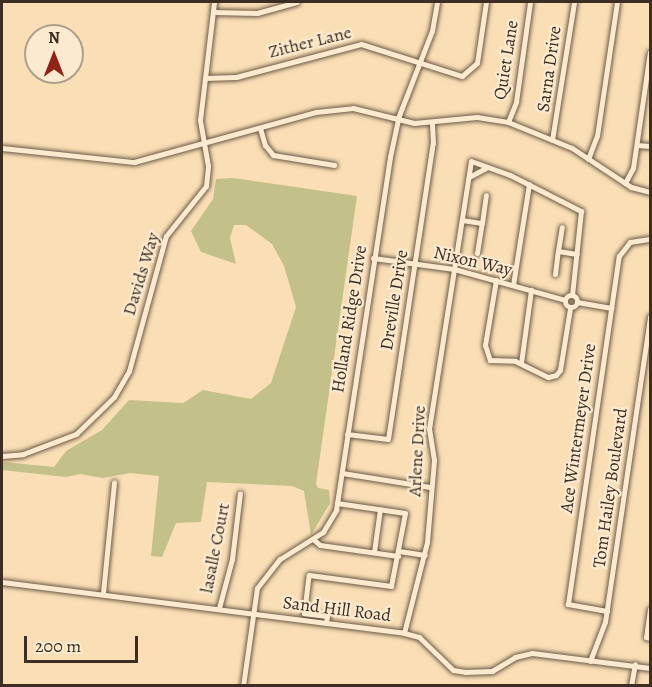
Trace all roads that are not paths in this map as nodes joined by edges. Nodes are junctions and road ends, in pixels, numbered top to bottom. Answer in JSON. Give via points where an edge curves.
{"nodes":[{"id":1,"x":214,"y":2,"type":"edge"},
{"id":2,"x":297,"y":2,"type":"edge"},
{"id":3,"x":436,"y":2,"type":"edge"},
{"id":4,"x":486,"y":2,"type":"edge"},
{"id":5,"x":530,"y":2,"type":"edge"},
{"id":6,"x":574,"y":2,"type":"edge"},
{"id":7,"x":617,"y":2,"type":"edge"},
{"id":8,"x":213,"y":12,"type":"junction"},
{"id":9,"x":651,"y":52,"type":"edge"},
{"id":10,"x":420,"y":63,"type":"junction"},
{"id":11,"x":205,"y":78,"type":"junction"},
{"id":12,"x":398,"y":118,"type":"junction"},
{"id":13,"x":508,"y":122,"type":"junction"},
{"id":14,"x":432,"y":124,"type":"junction"},
{"id":15,"x":260,"y":128,"type":"junction"},
{"id":16,"x":552,"y":140,"type":"junction"},
{"id":17,"x":205,"y":145,"type":"junction"},
{"id":18,"x":637,"y":146,"type":"junction"},
{"id":19,"x":651,"y":146,"type":"edge"},
{"id":20,"x":2,"y":148,"type":"edge"},
{"id":21,"x":588,"y":159,"type":"junction"},
{"id":22,"x":334,"y":165,"type":"dead end"},
{"id":23,"x":486,"y":168,"type":"junction"},
{"id":24,"x":469,"y":177,"type":"junction"},
{"id":25,"x":626,"y":183,"type":"junction"},
{"id":26,"x":529,"y":184,"type":"junction"},
{"id":27,"x":651,"y":192,"type":"edge"},
{"id":28,"x":486,"y":195,"type":"dead end"},
{"id":29,"x":462,"y":220,"type":"junction"},
{"id":30,"x":482,"y":223,"type":"junction"},
{"id":31,"x":562,"y":227,"type":"dead end"},
{"id":32,"x":651,"y":239,"type":"edge"},
{"id":33,"x":558,"y":251,"type":"junction"},
{"id":34,"x":477,"y":253,"type":"dead end"},
{"id":35,"x":578,"y":254,"type":"junction"},
{"id":36,"x":373,"y":258,"type":"junction"},
{"id":37,"x":415,"y":264,"type":"junction"},
{"id":38,"x":454,"y":269,"type":"junction"},
{"id":39,"x":555,"y":274,"type":"dead end"},
{"id":40,"x":496,"y":280,"type":"junction"},
{"id":41,"x":513,"y":285,"type":"junction"},
{"id":42,"x":531,"y":290,"type":"junction"},
{"id":43,"x":572,"y":295,"type":"junction"},
{"id":44,"x":565,"y":300,"type":"junction"},
{"id":45,"x":577,"y":302,"type":"junction"},
{"id":46,"x":570,"y":308,"type":"junction"},
{"id":47,"x":611,"y":308,"type":"junction"},
{"id":48,"x":651,"y":316,"type":"edge"},
{"id":49,"x":521,"y":363,"type":"junction"},
{"id":50,"x":347,"y":434,"type":"junction"},
{"id":51,"x":2,"y":456,"type":"edge"},
{"id":52,"x":342,"y":473,"type":"junction"},
{"id":53,"x":114,"y":483,"type":"dead end"},
{"id":54,"x":430,"y":487,"type":"junction"},
{"id":55,"x":240,"y":493,"type":"dead end"},
{"id":56,"x":337,"y":503,"type":"junction"},
{"id":57,"x":380,"y":509,"type":"junction"},
{"id":58,"x":313,"y":540,"type":"junction"},
{"id":59,"x":374,"y":552,"type":"junction"},
{"id":60,"x":398,"y":553,"type":"junction"},
{"id":61,"x":425,"y":555,"type":"junction"},
{"id":62,"x":2,"y":582,"type":"edge"},
{"id":63,"x":103,"y":593,"type":"junction"},
{"id":64,"x":219,"y":608,"type":"junction"},
{"id":65,"x":651,"y":609,"type":"edge"},
{"id":66,"x":607,"y":611,"type":"junction"},
{"id":67,"x":252,"y":612,"type":"junction"},
{"id":68,"x":326,"y":623,"type":"junction"},
{"id":69,"x":404,"y":633,"type":"junction"},
{"id":70,"x":649,"y":638,"type":"edge"},
{"id":71,"x":590,"y":661,"type":"junction"},
{"id":72,"x":634,"y":664,"type":"junction"},
{"id":73,"x":651,"y":668,"type":"edge"},
{"id":74,"x":243,"y":686,"type":"edge"},
{"id":75,"x":631,"y":686,"type":"edge"}],
"edges":[{"from":1,"to":8,"type":"street","name":"Davids Way"},
{"from":2,"to":8,"type":"street","via":[[257,14]]},
{"from":3,"to":10,"type":"street","name":"Holland Ridge Drive"},
{"from":4,"to":10,"type":"street","name":"Zither Lane","via":[[477,63],[472,72],[450,75]]},
{"from":5,"to":13,"type":"street","name":"Quiet Lane","via":[[516,102]]},
{"from":6,"to":16,"type":"street","name":"Sarna Drive"},
{"from":7,"to":21,"type":"street","via":[[597,136]]},
{"from":8,"to":11,"type":"street","name":"Davids Way"},
{"from":9,"to":18,"type":"street"},
{"from":10,"to":11,"type":"street","name":"Zither Lane","via":[[361,44],[236,77]]},
{"from":10,"to":12,"type":"street","name":"Holland Ridge Drive"},
{"from":11,"to":17,"type":"street","name":"Davids Way","via":[[200,120]]},
{"from":12,"to":14,"type":"street"},
{"from":12,"to":15,"type":"street","via":[[341,108]]},
{"from":12,"to":36,"type":"street","name":"Holland Ridge Drive"},
{"from":13,"to":14,"type":"street","via":[[477,117]]},
{"from":13,"to":16,"type":"street"},
{"from":14,"to":37,"type":"street","name":"Dreville Drive","via":[[433,143]]},
{"from":15,"to":17,"type":"street"},
{"from":15,"to":22,"type":"street","via":[[273,155]]},
{"from":16,"to":21,"type":"street"},
{"from":17,"to":20,"type":"street","via":[[127,163]]},
{"from":17,"to":51,"type":"street","name":"Davids Way","via":[[206,186],[166,236],[129,370],[114,397],[76,434],[38,450]]},
{"from":18,"to":19,"type":"street"},
{"from":18,"to":25,"type":"street"},
{"from":21,"to":25,"type":"street"},
{"from":23,"to":24,"type":"street"},
{"from":23,"to":24,"type":"street","via":[[471,161]]},
{"from":23,"to":26,"type":"street"},
{"from":24,"to":29,"type":"street","name":"Arlene Drive"},
{"from":25,"to":27,"type":"street"},
{"from":26,"to":35,"type":"street","via":[[580,211]]},
{"from":26,"to":41,"type":"street"},
{"from":28,"to":30,"type":"street"},
{"from":29,"to":30,"type":"street"},
{"from":29,"to":38,"type":"street","name":"Arlene Drive"},
{"from":30,"to":34,"type":"street"},
{"from":31,"to":33,"type":"street"},
{"from":32,"to":47,"type":"street","name":"Ace Wintermeyer Drive","via":[[636,239],[622,248]]},
{"from":33,"to":35,"type":"street"},
{"from":33,"to":39,"type":"street"},
{"from":35,"to":43,"type":"street"},
{"from":36,"to":37,"type":"street","name":"Nixon Way"},
{"from":36,"to":50,"type":"street","name":"Holland Ridge Drive"},
{"from":37,"to":38,"type":"street","name":"Nixon Way"},
{"from":37,"to":50,"type":"street","name":"Dreville Drive","via":[[388,439]]},
{"from":38,"to":40,"type":"street","name":"Nixon Way"},
{"from":38,"to":54,"type":"street","name":"Arlene Drive","via":[[429,429],[434,460]]},
{"from":40,"to":41,"type":"street","name":"Nixon Way"},
{"from":40,"to":49,"type":"street","via":[[485,345],[490,360]]},
{"from":41,"to":42,"type":"street","name":"Nixon Way"},
{"from":42,"to":44,"type":"street","name":"Nixon Way"},
{"from":42,"to":49,"type":"street"},
{"from":43,"to":44,"type":"street"},
{"from":43,"to":45,"type":"street"},
{"from":44,"to":46,"type":"street"},
{"from":45,"to":46,"type":"street"},
{"from":45,"to":47,"type":"street"},
{"from":46,"to":49,"type":"street","via":[[556,375],[548,377]]},
{"from":47,"to":66,"type":"street","name":"Ace Wintermeyer Drive","via":[[568,604]]},
{"from":48,"to":66,"type":"street","name":"Tom Hailey Boulevard"},
{"from":50,"to":52,"type":"street","name":"Holland Ridge Drive"},
{"from":52,"to":54,"type":"street"},
{"from":52,"to":56,"type":"street","name":"Holland Ridge Drive"},
{"from":53,"to":63,"type":"street"},
{"from":54,"to":61,"type":"street","name":"Arlene Drive"},
{"from":55,"to":64,"type":"street","name":"lasalle Court","via":[[232,559]]},
{"from":56,"to":57,"type":"street"},
{"from":56,"to":58,"type":"street","name":"Holland Ridge Drive","via":[[323,532]]},
{"from":57,"to":59,"type":"street"},
{"from":57,"to":60,"type":"street","via":[[405,513]]},
{"from":58,"to":59,"type":"street","via":[[320,545]]},
{"from":58,"to":67,"type":"street","name":"Holland Ridge Drive","via":[[280,558],[266,574],[257,588]]},
{"from":59,"to":60,"type":"street"},
{"from":60,"to":61,"type":"street"},
{"from":60,"to":68,"type":"street","via":[[391,586],[309,575],[304,613],[327,616]]},
{"from":61,"to":69,"type":"street","name":"Arlene Drive"},
{"from":62,"to":63,"type":"street","name":"Sand Hill Road"},
{"from":63,"to":64,"type":"street","name":"Sand Hill Road"},
{"from":64,"to":67,"type":"street","name":"Sand Hill Road"},
{"from":65,"to":70,"type":"street"},
{"from":66,"to":71,"type":"street","name":"Tom Hailey Boulevard"},
{"from":67,"to":68,"type":"street","name":"Sand Hill Road"},
{"from":67,"to":74,"type":"street","name":"Holland Ridge Drive"},
{"from":68,"to":69,"type":"street","name":"Sand Hill Road"},
{"from":69,"to":71,"type":"street","name":"Sand Hill Road","via":[[432,648],[453,670],[465,672],[492,671],[515,657],[532,653]]},
{"from":71,"to":72,"type":"street","name":"Sand Hill Road"},
{"from":72,"to":73,"type":"street","name":"Sand Hill Road"},
{"from":72,"to":75,"type":"street"}]}
